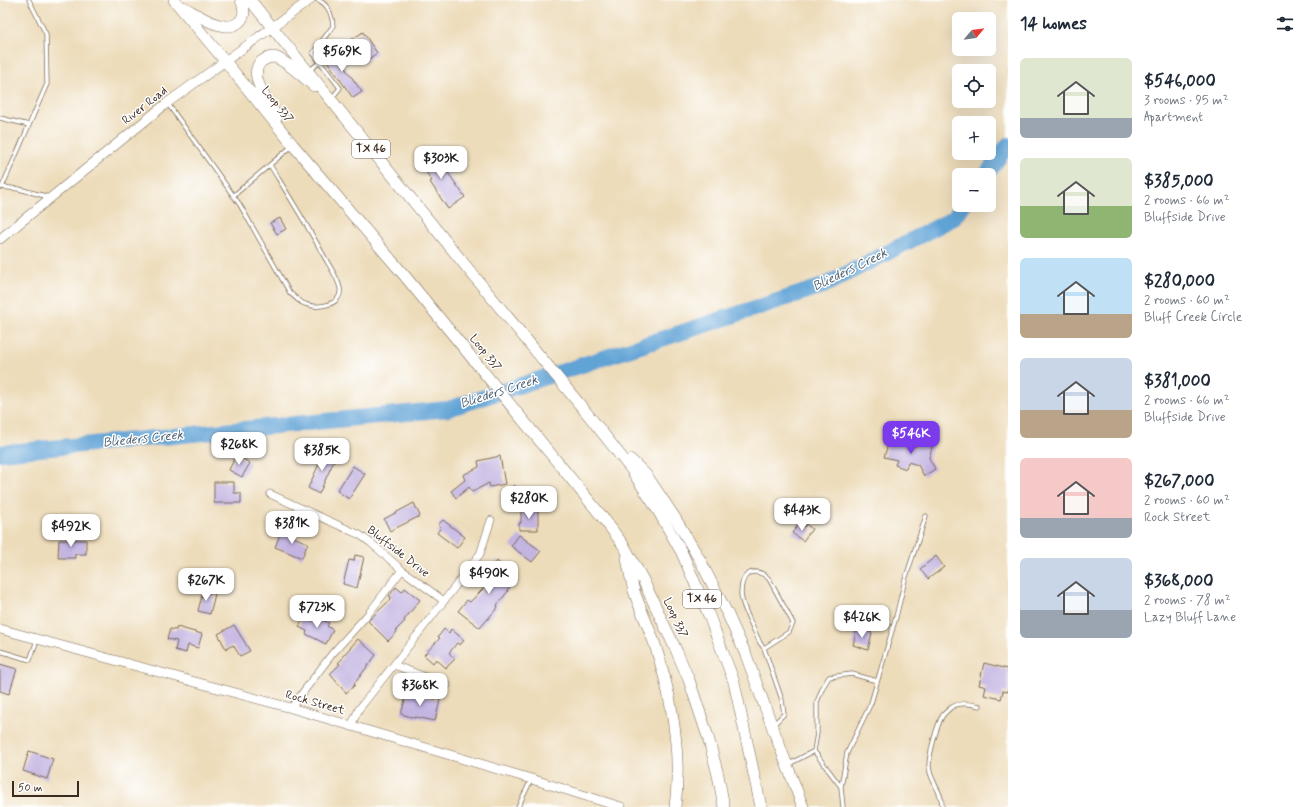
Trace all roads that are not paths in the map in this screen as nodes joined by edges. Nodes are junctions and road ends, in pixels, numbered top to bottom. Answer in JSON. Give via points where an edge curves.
{"nodes":[{"id":1,"x":30,"y":0,"type":"edge"},
{"id":2,"x":241,"y":0,"type":"edge"},
{"id":3,"x":250,"y":0,"type":"edge"},
{"id":4,"x":310,"y":0,"type":"edge"},
{"id":5,"x":318,"y":0,"type":"edge"},
{"id":6,"x":176,"y":2,"type":"edge"},
{"id":7,"x":272,"y":27,"type":"junction"},
{"id":8,"x":225,"y":61,"type":"junction"},
{"id":9,"x":320,"y":62,"type":"junction"},
{"id":10,"x":309,"y":72,"type":"junction"},
{"id":11,"x":331,"y":99,"type":"junction"},
{"id":12,"x":167,"y":103,"type":"junction"},
{"id":13,"x":0,"y":118,"type":"edge"},
{"id":14,"x":29,"y":125,"type":"junction"},
{"id":15,"x":292,"y":145,"type":"junction"},
{"id":16,"x":270,"y":165,"type":"junction"},
{"id":17,"x":1,"y":187,"type":"edge"},
{"id":18,"x":233,"y":196,"type":"junction"},
{"id":19,"x":50,"y":197,"type":"junction"},
{"id":20,"x":0,"y":239,"type":"edge"},
{"id":21,"x":590,"y":417,"type":"junction"},
{"id":22,"x":270,"y":494,"type":"dead end"},
{"id":23,"x":926,"y":516,"type":"dead end"},
{"id":24,"x":491,"y":520,"type":"dead end"},
{"id":25,"x":624,"y":546,"type":"junction"},
{"id":26,"x":402,"y":570,"type":"junction"},
{"id":27,"x":444,"y":601,"type":"junction"},
{"id":28,"x":0,"y":629,"type":"edge"},
{"id":29,"x":37,"y":639,"type":"junction"},
{"id":30,"x":764,"y":648,"type":"junction"},
{"id":31,"x":0,"y":651,"type":"edge"},
{"id":32,"x":394,"y":665,"type":"junction"},
{"id":33,"x":877,"y":681,"type":"junction"},
{"id":34,"x":447,"y":684,"type":"dead end"},
{"id":35,"x":980,"y":706,"type":"dead end"},
{"id":36,"x":291,"y":708,"type":"junction"},
{"id":37,"x":351,"y":726,"type":"junction"},
{"id":38,"x":772,"y":726,"type":"junction"},
{"id":39,"x":814,"y":751,"type":"junction"},
{"id":40,"x":787,"y":764,"type":"junction"},
{"id":41,"x":532,"y":779,"type":"junction"},
{"id":42,"x":841,"y":787,"type":"junction"},
{"id":43,"x":723,"y":804,"type":"edge"},
{"id":44,"x":760,"y":806,"type":"edge"},
{"id":45,"x":518,"y":807,"type":"edge"},
{"id":46,"x":621,"y":807,"type":"edge"},
{"id":47,"x":675,"y":807,"type":"edge"},
{"id":48,"x":803,"y":807,"type":"edge"},
{"id":49,"x":842,"y":807,"type":"edge"},
{"id":50,"x":942,"y":807,"type":"edge"}],
"edges":[{"from":1,"to":14,"type":"lane","via":[[46,34],[47,84]]},
{"from":2,"to":6,"type":"main road","via":[[245,14],[241,21],[230,27],[217,25]]},
{"from":3,"to":7,"type":"main road","number":"TX 46"},
{"from":4,"to":7,"type":"street","name":"River Road"},
{"from":5,"to":9,"type":"lane","via":[[332,15],[333,26],[313,53]]},
{"from":6,"to":8,"type":"main road","name":"Loop 337"},
{"from":7,"to":8,"type":"street","name":"River Road"},
{"from":7,"to":10,"type":"main road","number":"TX 46"},
{"from":8,"to":12,"type":"street","name":"River Road"},
{"from":8,"to":15,"type":"main road","name":"Loop 337"},
{"from":9,"to":10,"type":"lane"},
{"from":9,"to":11,"type":"lane","via":[[340,88]]},
{"from":10,"to":11,"type":"main road","number":"TX 46"},
{"from":11,"to":15,"type":"main road","via":[[283,61],[274,57],[261,62],[256,76],[260,87]]},
{"from":11,"to":21,"type":"main road","number":"TX 46"},
{"from":12,"to":18,"type":"lane"},
{"from":12,"to":19,"type":"street","name":"River Road"},
{"from":13,"to":14,"type":"lane"},
{"from":14,"to":17,"type":"lane"},
{"from":15,"to":16,"type":"lane"},
{"from":15,"to":25,"type":"main road","name":"Loop 337","via":[[404,275]]},
{"from":16,"to":18,"type":"lane"},
{"from":16,"to":18,"type":"lane","via":[[338,282],[340,295],[336,300],[330,304],[315,306],[303,304],[290,293]]},
{"from":17,"to":19,"type":"lane"},
{"from":19,"to":20,"type":"street","name":"River Road"},
{"from":21,"to":38,"type":"main road","via":[[646,476],[700,560],[746,655]]},
{"from":21,"to":44,"type":"main road","number":"TX 46","via":[[631,469],[682,553],[734,682]]},
{"from":22,"to":26,"type":"street","name":"Bluffside Drive","via":[[360,535]]},
{"from":23,"to":33,"type":"lane"},
{"from":24,"to":27,"type":"street","via":[[480,554]]},
{"from":25,"to":43,"type":"main road","name":"Loop 337","via":[[646,586],[688,680],[708,737]]},
{"from":25,"to":47,"type":"main road","via":[[634,590],[661,662],[671,708],[678,770]]},
{"from":26,"to":27,"type":"street","name":"Bluffside Drive"},
{"from":26,"to":36,"type":"street"},
{"from":27,"to":32,"type":"street"},
{"from":28,"to":29,"type":"street","name":"Rock Street"},
{"from":29,"to":31,"type":"lane","via":[[30,660]]},
{"from":29,"to":36,"type":"street","name":"Rock Street"},
{"from":30,"to":30,"type":"lane","via":[[789,632],[793,623],[769,579],[764,574],[755,572],[745,576],[741,599]]},
{"from":30,"to":38,"type":"lane","via":[[782,700],[784,714]]},
{"from":32,"to":34,"type":"street"},
{"from":32,"to":37,"type":"street","via":[[359,709]]},
{"from":33,"to":39,"type":"lane","via":[[852,674],[829,677],[817,702]]},
{"from":33,"to":42,"type":"lane","via":[[871,703],[847,753]]},
{"from":35,"to":50,"type":"lane","via":[[970,703],[953,706],[943,715],[934,738],[929,767],[943,800]]},
{"from":36,"to":37,"type":"street","name":"Rock Street"},
{"from":37,"to":41,"type":"street","name":"Rock Street"},
{"from":38,"to":40,"type":"main road"},
{"from":39,"to":40,"type":"lane"},
{"from":39,"to":42,"type":"lane"},
{"from":40,"to":48,"type":"main road"},
{"from":41,"to":45,"type":"lane"},
{"from":41,"to":46,"type":"street","name":"Rock Street"},
{"from":42,"to":49,"type":"lane"}]}
